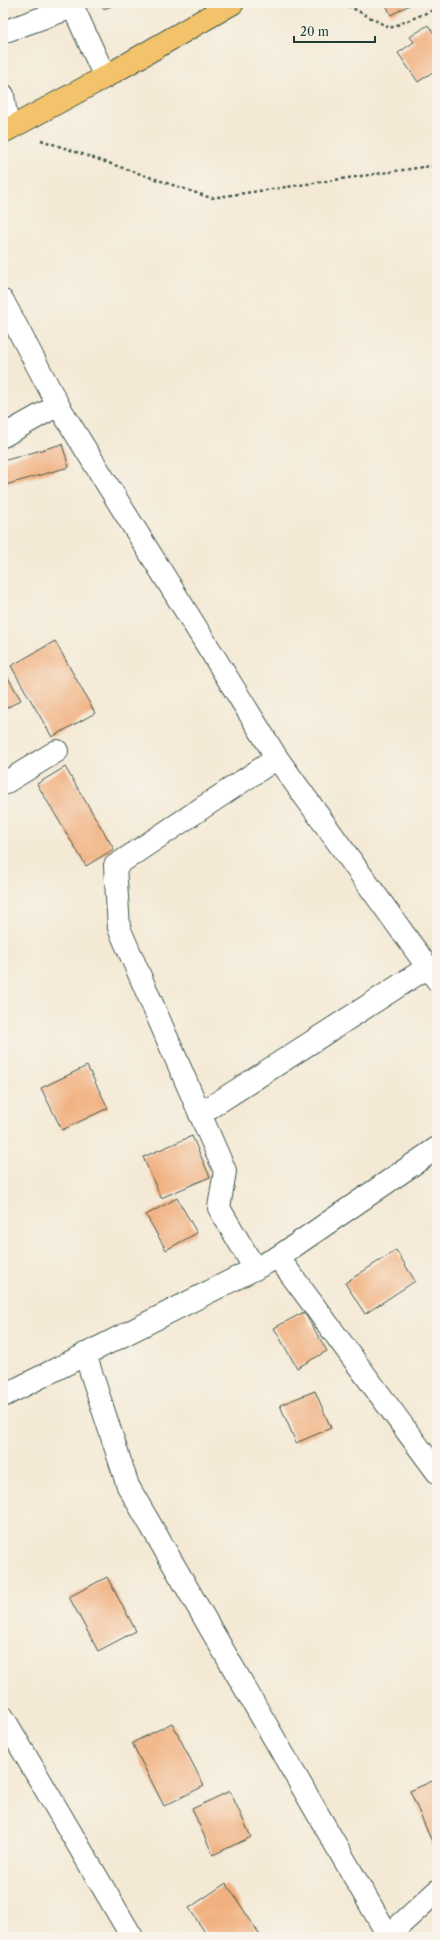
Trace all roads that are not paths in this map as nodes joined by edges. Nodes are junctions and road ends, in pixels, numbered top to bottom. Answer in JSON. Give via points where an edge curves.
{"nodes":[{"id":1,"x":233,"y":3,"type":"edge"},
{"id":2,"x":3,"y":32,"type":"edge"},
{"id":3,"x":105,"y":77,"type":"junction"},
{"id":4,"x":3,"y":95,"type":"edge"},
{"id":5,"x":5,"y":131,"type":"edge"},
{"id":6,"x":3,"y":301,"type":"edge"},
{"id":7,"x":58,"y":405,"type":"junction"},
{"id":8,"x":3,"y":436,"type":"edge"},
{"id":9,"x":57,"y":751,"type":"dead end"},
{"id":10,"x":277,"y":758,"type":"junction"},
{"id":11,"x":3,"y":784,"type":"edge"},
{"id":12,"x":432,"y":974,"type":"edge"},
{"id":13,"x":200,"y":1114,"type":"junction"},
{"id":14,"x":437,"y":1148,"type":"edge"},
{"id":15,"x":278,"y":1258,"type":"junction"},
{"id":16,"x":255,"y":1269,"type":"junction"},
{"id":17,"x":85,"y":1354,"type":"junction"},
{"id":18,"x":3,"y":1396,"type":"edge"},
{"id":19,"x":437,"y":1472,"type":"edge"},
{"id":20,"x":3,"y":1717,"type":"edge"},
{"id":21,"x":437,"y":1891,"type":"edge"},
{"id":22,"x":388,"y":1936,"type":"edge"},
{"id":23,"x":132,"y":1937,"type":"edge"}],
"edges":[{"from":1,"to":3,"type":"main road"},
{"from":2,"to":3,"type":"street","via":[[73,7]]},
{"from":3,"to":5,"type":"main road"},
{"from":4,"to":5,"type":"street"},
{"from":6,"to":7,"type":"street"},
{"from":7,"to":8,"type":"street"},
{"from":7,"to":10,"type":"street"},
{"from":9,"to":11,"type":"street"},
{"from":10,"to":12,"type":"street"},
{"from":10,"to":13,"type":"street","via":[[115,866],[119,928]]},
{"from":12,"to":13,"type":"street"},
{"from":13,"to":16,"type":"street","via":[[225,1171],[219,1208]]},
{"from":14,"to":15,"type":"street"},
{"from":15,"to":16,"type":"street"},
{"from":15,"to":19,"type":"street"},
{"from":16,"to":17,"type":"street"},
{"from":17,"to":18,"type":"street"},
{"from":17,"to":22,"type":"street","via":[[128,1486]]},
{"from":20,"to":23,"type":"street"},
{"from":21,"to":22,"type":"street"}]}
